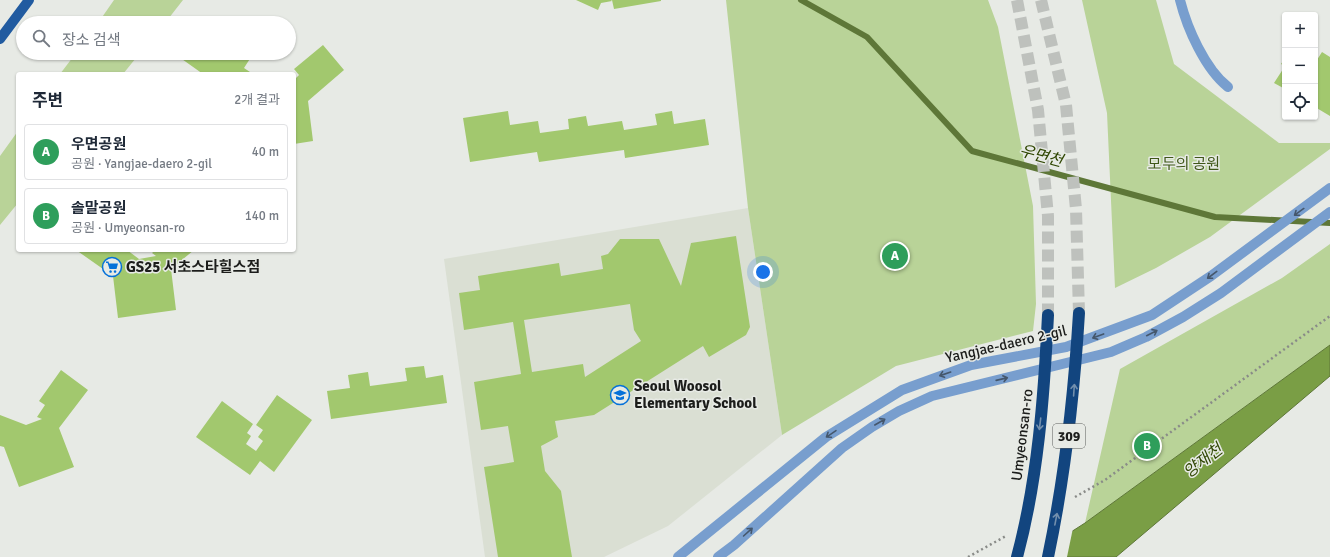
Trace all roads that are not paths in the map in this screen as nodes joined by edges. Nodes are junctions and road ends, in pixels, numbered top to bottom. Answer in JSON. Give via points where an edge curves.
{"nodes":[{"id":1,"x":29,"y":0,"type":"edge"},
{"id":2,"x":1180,"y":0,"type":"edge"},
{"id":3,"x":17,"y":16,"type":"edge"},
{"id":4,"x":16,"y":17,"type":"edge"},
{"id":5,"x":0,"y":39,"type":"edge"},
{"id":6,"x":1228,"y":87,"type":"dead end"},
{"id":7,"x":1330,"y":188,"type":"edge"},
{"id":8,"x":1330,"y":212,"type":"edge"},
{"id":9,"x":1079,"y":313,"type":"tunnel mouth"},
{"id":10,"x":1048,"y":315,"type":"tunnel mouth"},
{"id":11,"x":678,"y":557,"type":"edge"},
{"id":12,"x":718,"y":557,"type":"edge"},
{"id":13,"x":1018,"y":557,"type":"edge"},
{"id":14,"x":1048,"y":557,"type":"edge"}],
"edges":[{"from":1,"to":3,"type":"main road"},
{"from":2,"to":6,"type":"street","via":[[1185,20],[1197,43],[1217,78]]},
{"from":4,"to":5,"type":"main road"},
{"from":7,"to":11,"type":"street","name":"Yangjae-daero 2-gil","one_way":true,"via":[[1152,315],[1066,347],[971,364],[902,390],[826,437]]},
{"from":12,"to":8,"type":"street","one_way":true,"via":[[842,448],[899,411],[932,396],[963,387],[1112,352],[1183,318]]},
{"from":14,"to":9,"type":"highway","number":"309","one_way":true,"bridge":true,"via":[[1064,478],[1074,393]]},
{"from":10,"to":13,"type":"highway","name":"Umyeonsan-ro","number":"309","one_way":true,"bridge":true,"via":[[1044,387],[1036,455]]}]}
